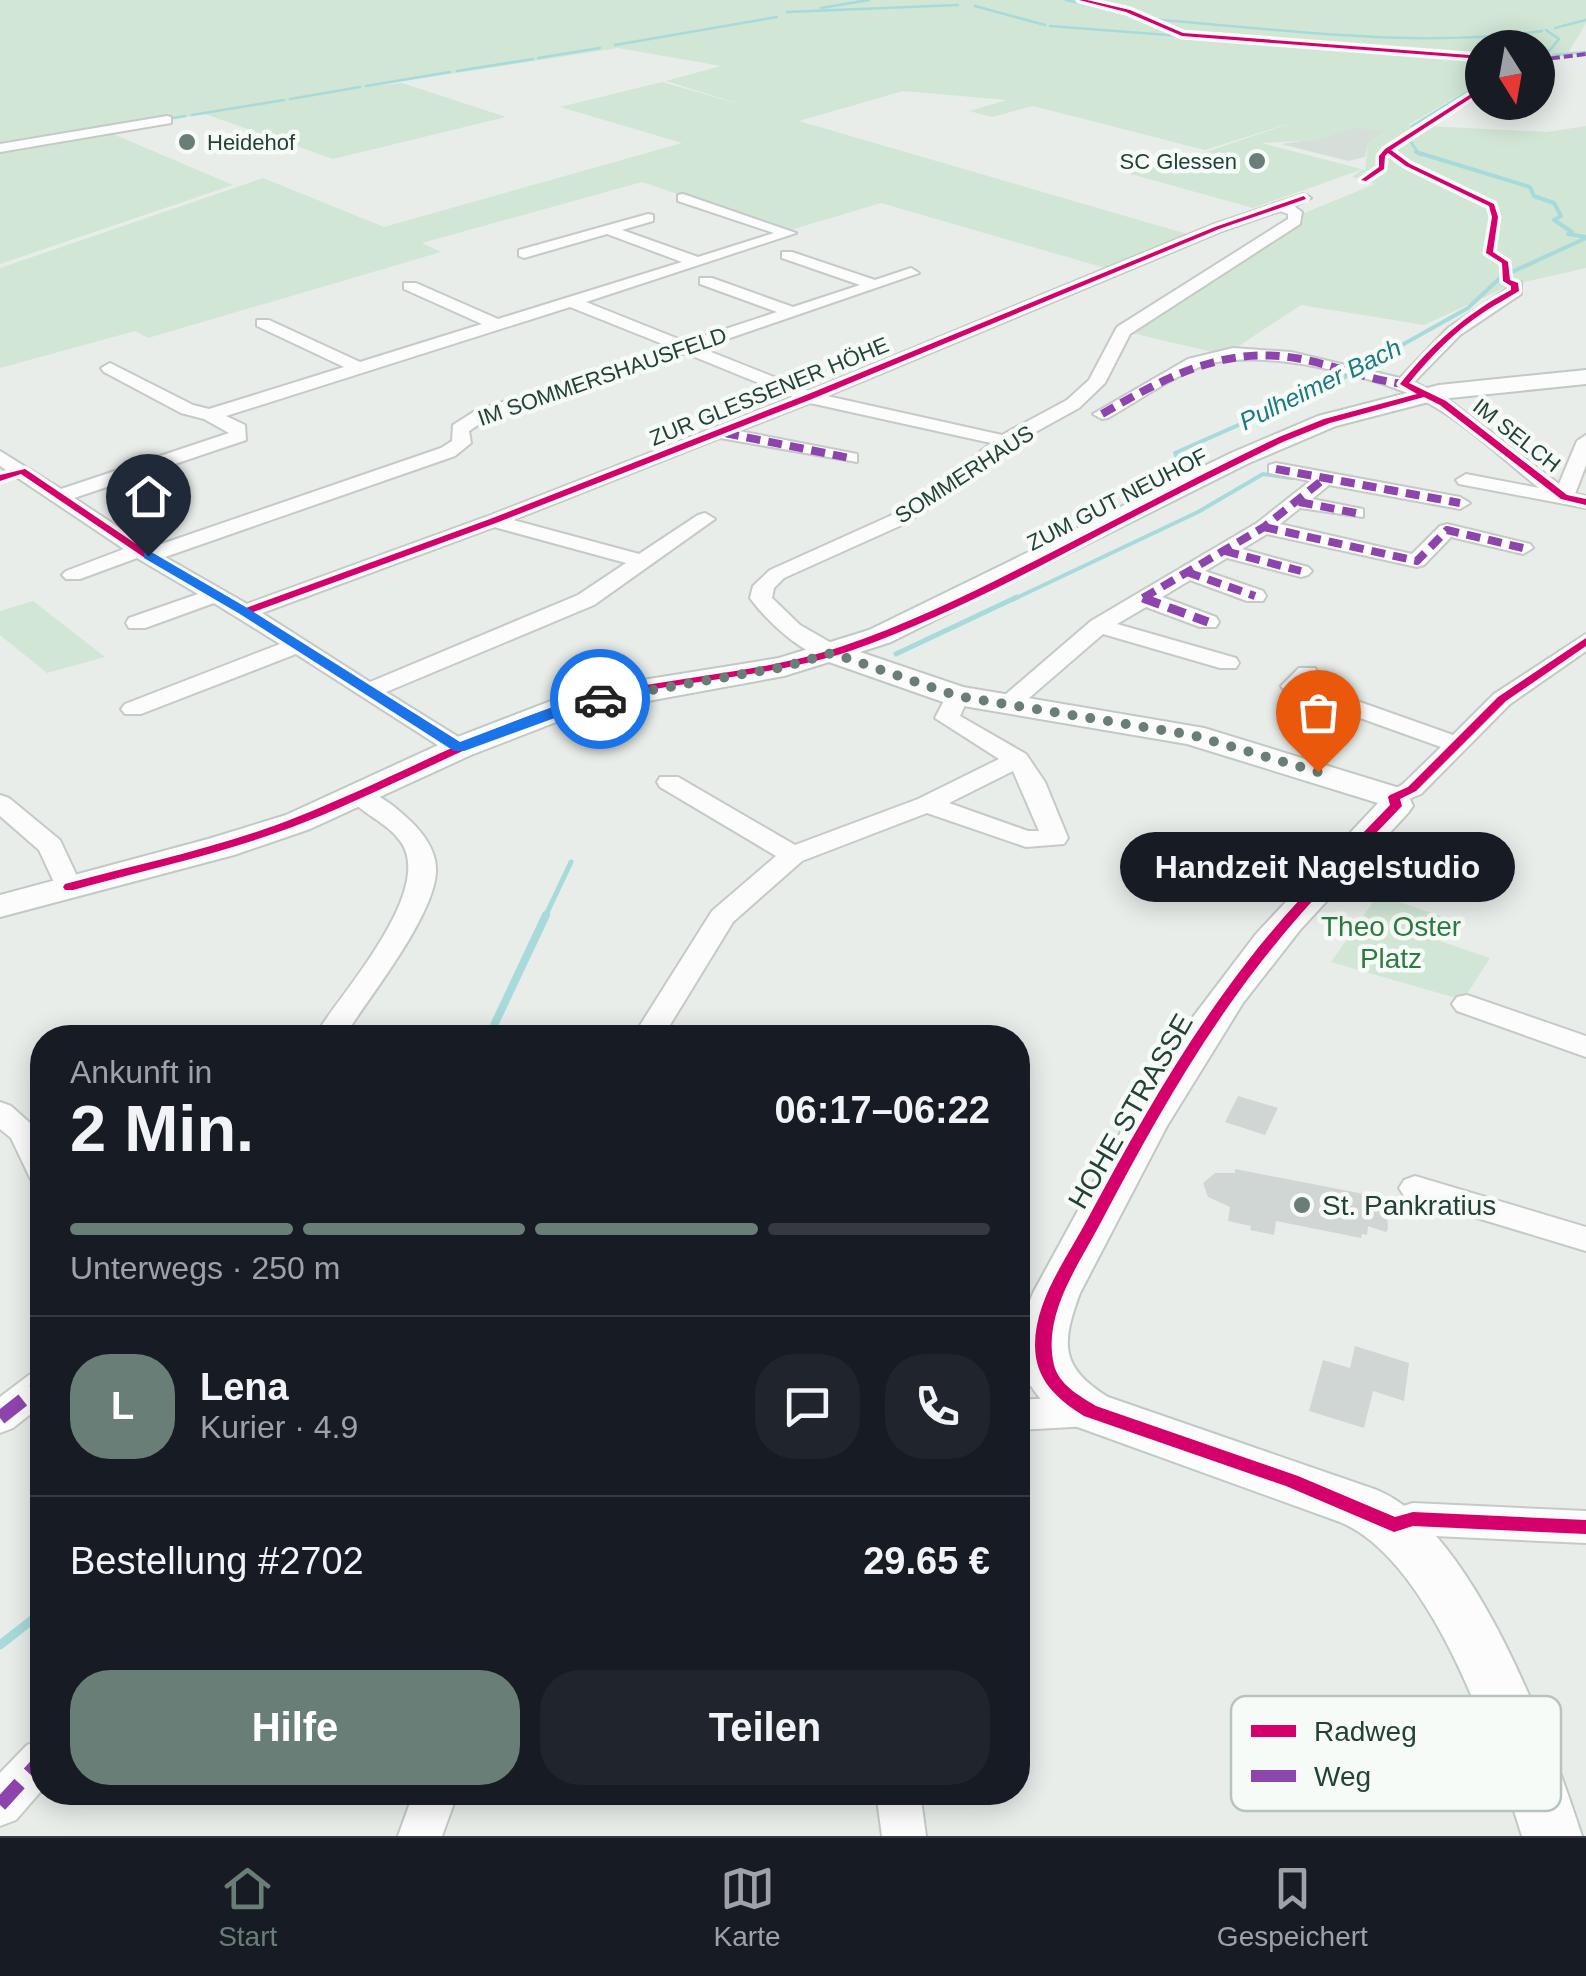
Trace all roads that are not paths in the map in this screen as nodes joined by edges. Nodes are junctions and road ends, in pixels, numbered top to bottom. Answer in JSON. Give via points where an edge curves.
{"nodes":[{"id":1,"x":168,"y":120,"type":"dead end"},
{"id":2,"x":0,"y":148,"type":"edge"},
{"id":3,"x":684,"y":198,"type":"dead end"},
{"id":4,"x":1304,"y":198,"type":"dead end"},
{"id":5,"x":1278,"y":205,"type":"junction"},
{"id":6,"x":648,"y":218,"type":"dead end"},
{"id":7,"x":606,"y":229,"type":"junction"},
{"id":8,"x":524,"y":253,"type":"dead end"},
{"id":9,"x":787,"y":255,"type":"dead end"},
{"id":10,"x":695,"y":261,"type":"junction"},
{"id":11,"x":911,"y":273,"type":"dead end"},
{"id":12,"x":706,"y":281,"type":"dead end"},
{"id":13,"x":873,"y":284,"type":"junction"},
{"id":14,"x":1514,"y":285,"type":"dead end"},
{"id":15,"x":410,"y":286,"type":"dead end"},
{"id":16,"x":570,"y":301,"type":"junction"},
{"id":17,"x":790,"y":312,"type":"junction"},
{"id":18,"x":263,"y":323,"type":"dead end"},
{"id":19,"x":496,"y":324,"type":"junction"},
{"id":20,"x":685,"y":346,"type":"junction"},
{"id":21,"x":357,"y":367,"type":"junction"},
{"id":22,"x":110,"y":368,"type":"dead end"},
{"id":23,"x":1586,"y":377,"type":"edge"},
{"id":24,"x":1414,"y":389,"type":"junction"},
{"id":25,"x":809,"y":397,"type":"junction"},
{"id":26,"x":210,"y":414,"type":"junction"},
{"id":27,"x":1102,"y":414,"type":"dead end"},
{"id":28,"x":720,"y":432,"type":"junction"},
{"id":29,"x":1586,"y":441,"type":"edge"},
{"id":30,"x":1005,"y":442,"type":"junction"},
{"id":31,"x":0,"y":457,"type":"edge"},
{"id":32,"x":850,"y":458,"type":"dead end"},
{"id":33,"x":1276,"y":469,"type":"dead end"},
{"id":34,"x":22,"y":471,"type":"junction"},
{"id":35,"x":1580,"y":474,"type":"edge"},
{"id":36,"x":0,"y":478,"type":"edge"},
{"id":37,"x":1324,"y":479,"type":"junction"},
{"id":38,"x":1466,"y":480,"type":"dead end"},
{"id":39,"x":62,"y":495,"type":"junction"},
{"id":40,"x":1576,"y":500,"type":"edge"},
{"id":41,"x":1299,"y":502,"type":"junction"},
{"id":42,"x":1356,"y":514,"type":"dead end"},
{"id":43,"x":705,"y":519,"type":"dead end"},
{"id":44,"x":494,"y":521,"type":"junction"},
{"id":45,"x":1264,"y":527,"type":"junction"},
{"id":46,"x":1447,"y":530,"type":"junction"},
{"id":47,"x":1523,"y":548,"type":"dead end"},
{"id":48,"x":1225,"y":551,"type":"junction"},
{"id":49,"x":144,"y":553,"type":"junction"},
{"id":50,"x":640,"y":561,"type":"junction"},
{"id":51,"x":1301,"y":571,"type":"dead end"},
{"id":52,"x":1187,"y":572,"type":"junction"},
{"id":53,"x":73,"y":575,"type":"dead end"},
{"id":54,"x":215,"y":594,"type":"junction"},
{"id":55,"x":1256,"y":596,"type":"dead end"},
{"id":56,"x":1142,"y":598,"type":"junction"},
{"id":57,"x":245,"y":612,"type":"junction"},
{"id":58,"x":1208,"y":622,"type":"dead end"},
{"id":59,"x":137,"y":623,"type":"dead end"},
{"id":60,"x":1099,"y":626,"type":"junction"},
{"id":61,"x":1586,"y":641,"type":"edge"},
{"id":62,"x":296,"y":646,"type":"junction"},
{"id":63,"x":832,"y":653,"type":"junction"},
{"id":64,"x":1228,"y":663,"type":"dead end"},
{"id":65,"x":1306,"y":672,"type":"dead end"},
{"id":66,"x":370,"y":690,"type":"junction"},
{"id":67,"x":957,"y":696,"type":"junction"},
{"id":68,"x":1007,"y":705,"type":"junction"},
{"id":69,"x":134,"y":709,"type":"dead end"},
{"id":70,"x":1456,"y":744,"type":"junction"},
{"id":71,"x":459,"y":748,"type":"junction"},
{"id":72,"x":1018,"y":760,"type":"junction"},
{"id":73,"x":669,"y":782,"type":"dead end"},
{"id":74,"x":360,"y":796,"type":"junction"},
{"id":75,"x":1394,"y":797,"type":"junction"},
{"id":76,"x":0,"y":802,"type":"edge"},
{"id":77,"x":927,"y":804,"type":"junction"},
{"id":78,"x":794,"y":855,"type":"junction"},
{"id":79,"x":69,"y":887,"type":"junction"},
{"id":80,"x":0,"y":906,"type":"edge"},
{"id":81,"x":1467,"y":1004,"type":"dead end"},
{"id":82,"x":336,"y":1025,"type":"edge"},
{"id":83,"x":656,"y":1025,"type":"edge"},
{"id":84,"x":1586,"y":1047,"type":"edge"},
{"id":85,"x":0,"y":1113,"type":"edge"},
{"id":86,"x":30,"y":1145,"type":"edge"},
{"id":87,"x":1415,"y":1188,"type":"dead end"},
{"id":88,"x":1586,"y":1239,"type":"edge"},
{"id":89,"x":1043,"y":1333,"type":"junction"},
{"id":90,"x":1030,"y":1355,"type":"edge"},
{"id":91,"x":30,"y":1394,"type":"edge"},
{"id":92,"x":1090,"y":1411,"type":"junction"},
{"id":93,"x":1030,"y":1414,"type":"edge"},
{"id":94,"x":0,"y":1418,"type":"edge"},
{"id":95,"x":1394,"y":1524,"type":"junction"},
{"id":96,"x":1586,"y":1527,"type":"edge"},
{"id":97,"x":1496,"y":1696,"type":"edge"},
{"id":98,"x":30,"y":1772,"type":"edge"},
{"id":99,"x":0,"y":1805,"type":"edge"},
{"id":100,"x":431,"y":1805,"type":"edge"},
{"id":101,"x":900,"y":1805,"type":"edge"},
{"id":102,"x":1545,"y":1811,"type":"edge"},
{"id":103,"x":420,"y":1836,"type":"edge"},
{"id":104,"x":904,"y":1836,"type":"edge"},
{"id":105,"x":1552,"y":1836,"type":"edge"}],
"edges":[{"from":1,"to":2,"type":"street"},
{"from":3,"to":10,"type":"street","via":[[788,233]]},
{"from":4,"to":5,"type":"street","name":"ZUR GLESSENER HÖHE"},
{"from":5,"to":25,"type":"street","name":"ZUR GLESSENER HÖHE"},
{"from":5,"to":30,"type":"street","name":"SOMMERHAUS","via":[[1298,216],[1290,226],[1144,315],[1124,331],[1084,394]]},
{"from":6,"to":7,"type":"street"},
{"from":7,"to":8,"type":"street"},
{"from":7,"to":10,"type":"street"},
{"from":9,"to":13,"type":"street"},
{"from":10,"to":16,"type":"street"},
{"from":11,"to":13,"type":"street","name":"IM SOMMERSHAUSFELD"},
{"from":12,"to":17,"type":"street","name":"IM SOMMERSHAUSFELD"},
{"from":13,"to":17,"type":"street","name":"IM SOMMERSHAUSFELD"},
{"from":14,"to":24,"type":"street","via":[[1450,335]]},
{"from":15,"to":19,"type":"street"},
{"from":16,"to":19,"type":"street"},
{"from":16,"to":20,"type":"street"},
{"from":17,"to":20,"type":"street","name":"IM SOMMERSHAUSFELD"},
{"from":18,"to":21,"type":"street"},
{"from":19,"to":21,"type":"street"},
{"from":20,"to":25,"type":"street"},
{"from":20,"to":49,"type":"street","name":"IM SOMMERSHAUSFELD","via":[[481,414],[460,429],[462,443],[448,452]]},
{"from":21,"to":26,"type":"street"},
{"from":22,"to":26,"type":"street","via":[[186,409]]},
{"from":23,"to":24,"type":"main road","name":"ZUM GUT NEUHOF"},
{"from":24,"to":27,"type":"street","via":[[1264,353],[1210,358]]},
{"from":24,"to":40,"type":"street","name":"IM SELCH"},
{"from":24,"to":63,"type":"main road","name":"ZUM GUT NEUHOF","via":[[1282,440],[938,611]]},
{"from":25,"to":28,"type":"street","name":"ZUR GLESSENER HÖHE"},
{"from":25,"to":30,"type":"street"},
{"from":26,"to":39,"type":"street","via":[[239,436]]},
{"from":28,"to":32,"type":"street"},
{"from":28,"to":44,"type":"street","name":"ZUR GLESSENER HÖHE"},
{"from":29,"to":35,"type":"street"},
{"from":30,"to":63,"type":"street","name":"SOMMERHAUS","via":[[897,520],[764,586],[761,598],[771,614]]},
{"from":31,"to":34,"type":"street"},
{"from":33,"to":37,"type":"street"},
{"from":34,"to":36,"type":"street"},
{"from":34,"to":39,"type":"street"},
{"from":35,"to":40,"type":"street"},
{"from":37,"to":41,"type":"street"},
{"from":37,"to":46,"type":"street","via":[[1462,506]]},
{"from":38,"to":40,"type":"street"},
{"from":39,"to":49,"type":"street"},
{"from":41,"to":42,"type":"street"},
{"from":41,"to":45,"type":"street"},
{"from":43,"to":50,"type":"street"},
{"from":44,"to":50,"type":"street"},
{"from":44,"to":57,"type":"street","name":"ZUR GLESSENER HÖHE"},
{"from":45,"to":46,"type":"street","via":[[1417,561]]},
{"from":45,"to":48,"type":"street"},
{"from":46,"to":47,"type":"street"},
{"from":48,"to":51,"type":"street"},
{"from":48,"to":52,"type":"street"},
{"from":49,"to":53,"type":"street","name":"IM SOMMERSHAUSFELD"},
{"from":49,"to":54,"type":"street"},
{"from":50,"to":66,"type":"street","via":[[586,600]]},
{"from":52,"to":55,"type":"street"},
{"from":52,"to":56,"type":"street"},
{"from":54,"to":57,"type":"street"},
{"from":54,"to":59,"type":"street"},
{"from":56,"to":58,"type":"street"},
{"from":56,"to":60,"type":"street"},
{"from":57,"to":62,"type":"street"},
{"from":60,"to":64,"type":"street"},
{"from":60,"to":68,"type":"street"},
{"from":61,"to":70,"type":"street","name":"HOHE STRASSE","via":[[1502,699]]},
{"from":62,"to":66,"type":"street"},
{"from":62,"to":69,"type":"street"},
{"from":63,"to":67,"type":"main road"},
{"from":63,"to":71,"type":"main road","name":"ZUM GUT NEUHOF","via":[[568,706]]},
{"from":65,"to":70,"type":"street","via":[[1293,686]]},
{"from":66,"to":71,"type":"street"},
{"from":67,"to":68,"type":"main road"},
{"from":67,"to":72,"type":"street","via":[[947,718]]},
{"from":68,"to":75,"type":"main road","via":[[1192,735]]},
{"from":70,"to":75,"type":"street","name":"HOHE STRASSE","via":[[1412,789]]},
{"from":71,"to":74,"type":"main road","name":"ZUM GUT NEUHOF"},
{"from":72,"to":77,"type":"street"},
{"from":72,"to":77,"type":"street","via":[[1055,838],[1026,839]]},
{"from":73,"to":78,"type":"street"},
{"from":74,"to":79,"type":"main road","name":"ZUM GUT NEUHOF","via":[[240,841]]},
{"from":74,"to":82,"type":"street","via":[[415,841],[423,870],[402,923]]},
{"from":75,"to":89,"type":"main road","name":"HOHE STRASSE","via":[[1396,806],[1262,951],[1192,1047],[1112,1186]]},
{"from":76,"to":79,"type":"street","via":[[51,846]]},
{"from":77,"to":78,"type":"street"},
{"from":78,"to":83,"type":"street","via":[[722,917]]},
{"from":79,"to":80,"type":"main road","name":"ZUM GUT NEUHOF"},
{"from":81,"to":84,"type":"street"},
{"from":85,"to":86,"type":"street"},
{"from":87,"to":88,"type":"street"},
{"from":89,"to":90,"type":"street"},
{"from":89,"to":92,"type":"main road","via":[[1052,1379]]},
{"from":91,"to":94,"type":"street"},
{"from":92,"to":93,"type":"street"},
{"from":92,"to":95,"type":"main road"},
{"from":95,"to":96,"type":"street","via":[[1413,1519]]},
{"from":95,"to":97,"type":"main road","via":[[1462,1621]]},
{"from":98,"to":99,"type":"street"},
{"from":100,"to":103,"type":"street"},
{"from":101,"to":104,"type":"street"},
{"from":102,"to":105,"type":"main road"}]}
